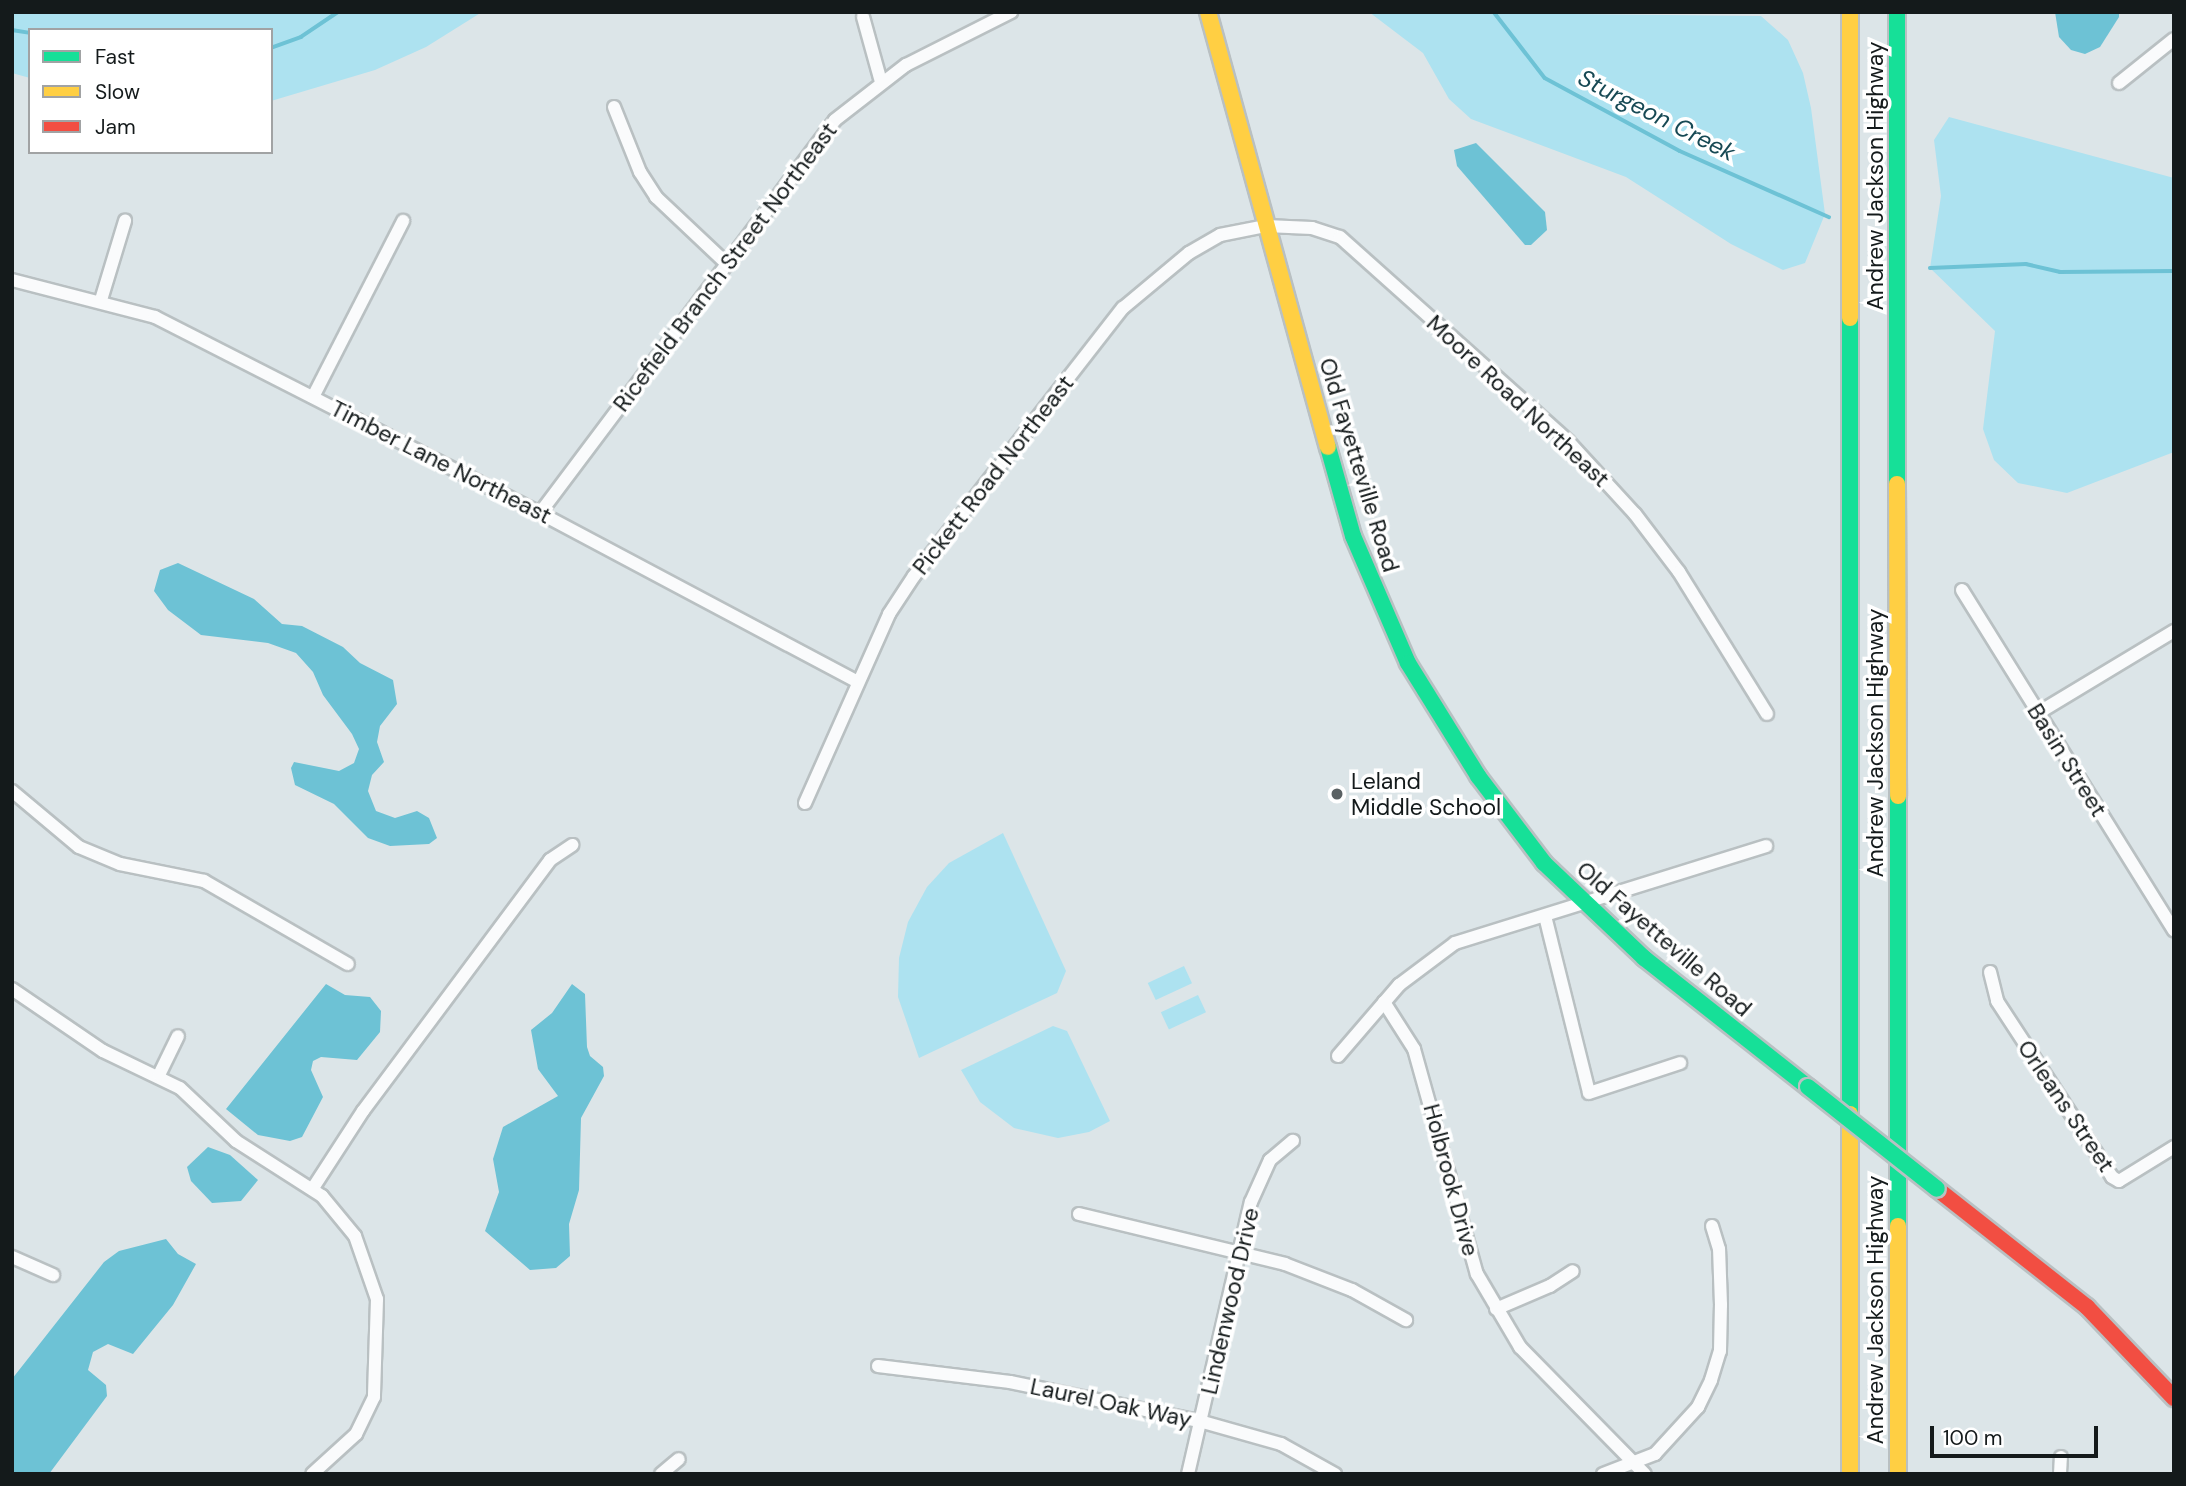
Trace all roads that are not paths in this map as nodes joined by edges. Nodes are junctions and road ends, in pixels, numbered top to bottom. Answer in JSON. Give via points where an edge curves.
{"nodes":[{"id":1,"x":1011,"y":12,"type":"edge"},
{"id":2,"x":1208,"y":12,"type":"edge"},
{"id":3,"x":1850,"y":12,"type":"edge"},
{"id":4,"x":1897,"y":12,"type":"edge"},
{"id":5,"x":863,"y":17,"type":"dead end"},
{"id":6,"x":2174,"y":39,"type":"edge"},
{"id":7,"x":881,"y":82,"type":"junction"},
{"id":8,"x":2119,"y":83,"type":"dead end"},
{"id":9,"x":614,"y":107,"type":"dead end"},
{"id":10,"x":125,"y":221,"type":"dead end"},
{"id":11,"x":403,"y":221,"type":"dead end"},
{"id":12,"x":1266,"y":226,"type":"junction"},
{"id":13,"x":726,"y":263,"type":"junction"},
{"id":14,"x":12,"y":280,"type":"edge"},
{"id":15,"x":101,"y":300,"type":"junction"},
{"id":16,"x":313,"y":397,"type":"junction"},
{"id":17,"x":540,"y":513,"type":"junction"},
{"id":18,"x":1962,"y":590,"type":"dead end"},
{"id":19,"x":2174,"y":631,"type":"edge"},
{"id":20,"x":856,"y":681,"type":"junction"},
{"id":21,"x":2038,"y":713,"type":"junction"},
{"id":22,"x":1767,"y":714,"type":"dead end"},
{"id":23,"x":12,"y":791,"type":"edge"},
{"id":24,"x":805,"y":803,"type":"dead end"},
{"id":25,"x":572,"y":845,"type":"dead end"},
{"id":26,"x":1766,"y":846,"type":"dead end"},
{"id":27,"x":1583,"y":902,"type":"junction"},
{"id":28,"x":1545,"y":916,"type":"junction"},
{"id":29,"x":2174,"y":930,"type":"edge"},
{"id":30,"x":348,"y":964,"type":"dead end"},
{"id":31,"x":1990,"y":972,"type":"dead end"},
{"id":32,"x":12,"y":989,"type":"edge"},
{"id":33,"x":1384,"y":1002,"type":"junction"},
{"id":34,"x":178,"y":1036,"type":"dead end"},
{"id":35,"x":1338,"y":1056,"type":"dead end"},
{"id":36,"x":1680,"y":1063,"type":"dead end"},
{"id":37,"x":159,"y":1075,"type":"junction"},
{"id":38,"x":1293,"y":1140,"type":"dead end"},
{"id":39,"x":2174,"y":1147,"type":"edge"},
{"id":40,"x":313,"y":1188,"type":"junction"},
{"id":41,"x":1079,"y":1214,"type":"dead end"},
{"id":42,"x":1712,"y":1226,"type":"dead end"},
{"id":43,"x":1239,"y":1251,"type":"junction"},
{"id":44,"x":12,"y":1257,"type":"edge"},
{"id":45,"x":1573,"y":1271,"type":"dead end"},
{"id":46,"x":53,"y":1275,"type":"dead end"},
{"id":47,"x":1496,"y":1309,"type":"junction"},
{"id":48,"x":1406,"y":1320,"type":"dead end"},
{"id":49,"x":878,"y":1366,"type":"dead end"},
{"id":50,"x":2173,"y":1396,"type":"edge"},
{"id":51,"x":1203,"y":1422,"type":"junction"},
{"id":52,"x":2061,"y":1457,"type":"dead end"},
{"id":53,"x":679,"y":1459,"type":"dead end"},
{"id":54,"x":1641,"y":1469,"type":"edge"},
{"id":55,"x":312,"y":1474,"type":"edge"},
{"id":56,"x":662,"y":1474,"type":"edge"},
{"id":57,"x":1188,"y":1474,"type":"edge"},
{"id":58,"x":1335,"y":1474,"type":"edge"},
{"id":59,"x":1603,"y":1474,"type":"edge"},
{"id":60,"x":1850,"y":1474,"type":"edge"},
{"id":61,"x":1898,"y":1474,"type":"edge"},
{"id":62,"x":2060,"y":1474,"type":"edge"}],
"edges":[{"from":1,"to":7,"type":"street","name":"Ricefield Branch Street Northeast"},
{"from":2,"to":12,"type":"main road","name":"Old Fayetteville Road"},
{"from":3,"to":60,"type":"main road","name":"Andrew Jackson Highway"},
{"from":4,"to":61,"type":"main road","name":"Andrew Jackson Highway"},
{"from":5,"to":7,"type":"street","via":[[864,35]]},
{"from":6,"to":8,"type":"street"},
{"from":7,"to":13,"type":"street","name":"Ricefield Branch Street Northeast","via":[[817,141]]},
{"from":9,"to":13,"type":"street","via":[[640,172],[656,197]]},
{"from":10,"to":15,"type":"street"},
{"from":11,"to":16,"type":"street"},
{"from":12,"to":20,"type":"street","name":"Pickett Road Northeast","via":[[1242,228],[1200,247],[1148,283],[1123,308],[914,576]]},
{"from":12,"to":22,"type":"street","name":"Moore Road Northeast","via":[[1312,228],[1340,237],[1568,441],[1635,514],[1679,572]]},
{"from":12,"to":27,"type":"main road","name":"Old Fayetteville Road","via":[[1350,524],[1381,608],[1408,663],[1478,776],[1544,863]]},
{"from":13,"to":17,"type":"street","name":"Ricefield Branch Street Northeast"},
{"from":14,"to":15,"type":"street","name":"Timber Lane Northeast"},
{"from":15,"to":16,"type":"street","name":"Timber Lane Northeast","via":[[155,317]]},
{"from":16,"to":17,"type":"street","name":"Timber Lane Northeast"},
{"from":17,"to":20,"type":"street","name":"Timber Lane Northeast"},
{"from":18,"to":21,"type":"street","name":"Basin Street"},
{"from":19,"to":21,"type":"street"},
{"from":20,"to":24,"type":"street","name":"Pickett Road Northeast"},
{"from":21,"to":29,"type":"street","name":"Basin Street"},
{"from":23,"to":30,"type":"street","via":[[79,847],[120,864],[204,881]]},
{"from":25,"to":40,"type":"street","via":[[550,860],[363,1111]]},
{"from":26,"to":27,"type":"street"},
{"from":27,"to":28,"type":"street"},
{"from":27,"to":50,"type":"main road","name":"Old Fayetteville Road","bridge":true,"via":[[1673,982],[2087,1307]]},
{"from":28,"to":33,"type":"street","via":[[1455,943],[1432,956]]},
{"from":28,"to":36,"type":"street","via":[[1589,1093]]},
{"from":31,"to":39,"type":"street","name":"Orleans Street","via":[[1997,1001],[2112,1177],[2119,1181]]},
{"from":32,"to":37,"type":"street","via":[[103,1051]]},
{"from":33,"to":35,"type":"street"},
{"from":33,"to":47,"type":"street","name":"Holbrook Drive","via":[[1414,1049],[1466,1244]]},
{"from":34,"to":37,"type":"street"},
{"from":37,"to":40,"type":"street","via":[[190,1096],[246,1148]]},
{"from":38,"to":43,"type":"street","name":"Lindenwood Drive","via":[[1276,1152],[1264,1170]]},
{"from":40,"to":55,"type":"street","via":[[344,1221],[362,1250],[374,1283],[379,1328],[374,1397],[367,1416],[348,1443]]},
{"from":41,"to":43,"type":"street"},
{"from":42,"to":54,"type":"street","via":[[1719,1249],[1720,1351],[1711,1380],[1680,1430]]},
{"from":43,"to":48,"type":"street","via":[[1332,1281]]},
{"from":43,"to":51,"type":"street","name":"Lindenwood Drive"},
{"from":44,"to":46,"type":"street"},
{"from":45,"to":47,"type":"street"},
{"from":47,"to":54,"type":"street","name":"Holbrook Drive","via":[[1520,1347]]},
{"from":49,"to":51,"type":"street","name":"Laurel Oak Way","via":[[1010,1382]]},
{"from":51,"to":57,"type":"street","name":"Lindenwood Drive"},
{"from":51,"to":58,"type":"street","name":"Laurel Oak Way","via":[[1281,1444]]},
{"from":52,"to":62,"type":"street"},
{"from":53,"to":56,"type":"street"},
{"from":54,"to":59,"type":"street"}]}
